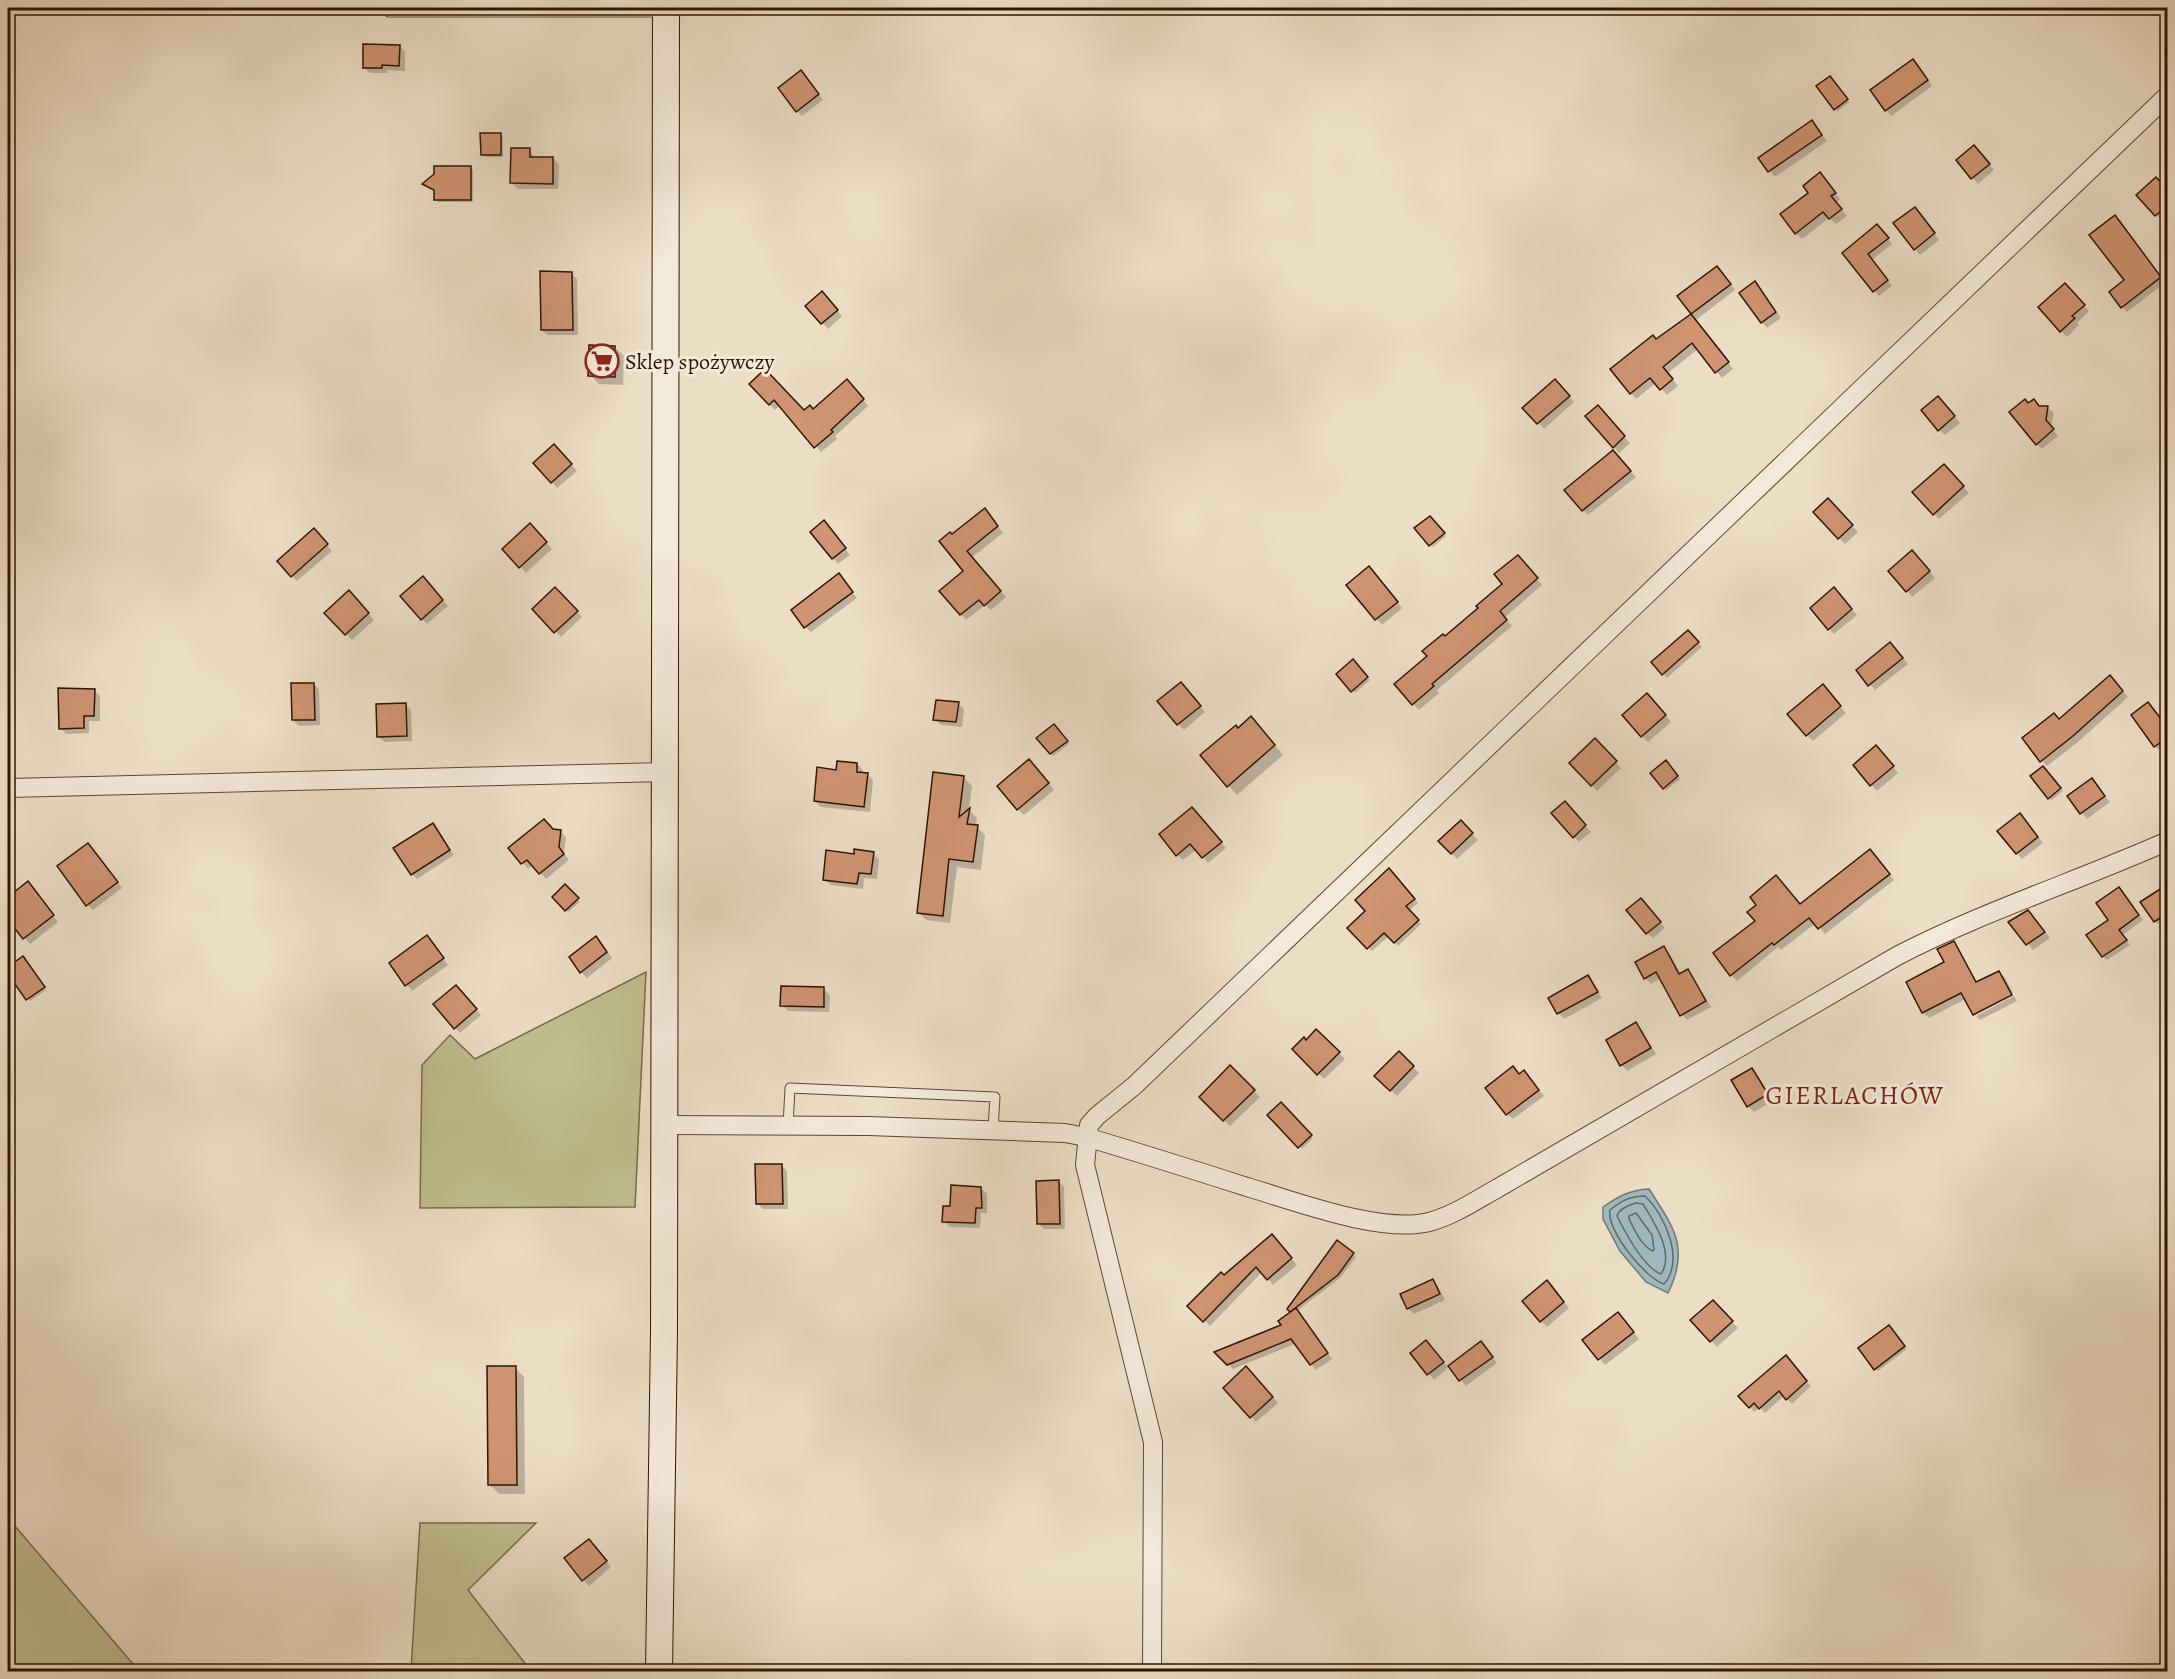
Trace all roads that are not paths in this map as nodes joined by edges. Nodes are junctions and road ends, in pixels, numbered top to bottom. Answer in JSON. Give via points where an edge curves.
{"nodes":[{"id":1,"x":666,"y":10,"type":"edge"},
{"id":2,"x":389,"y":12,"type":"dead end"},
{"id":3,"x":2168,"y":95,"type":"edge"},
{"id":4,"x":665,"y":772,"type":"junction"},
{"id":5,"x":8,"y":788,"type":"edge"},
{"id":6,"x":2168,"y":841,"type":"edge"},
{"id":7,"x":665,"y":1125,"type":"junction"},
{"id":8,"x":788,"y":1126,"type":"junction"},
{"id":9,"x":993,"y":1129,"type":"junction"},
{"id":10,"x":1086,"y":1137,"type":"junction"},
{"id":11,"x":659,"y":1671,"type":"edge"},
{"id":12,"x":1152,"y":1671,"type":"edge"}],
"edges":[{"from":1,"to":2,"type":"lane"},
{"from":1,"to":4,"type":"main road"},
{"from":3,"to":10,"type":"street","via":[[1134,1086],[1096,1116]]},
{"from":4,"to":5,"type":"street"},
{"from":4,"to":7,"type":"main road"},
{"from":6,"to":10,"type":"street","via":[[1940,933],[1905,951],[1498,1188],[1428,1222],[1384,1224],[1330,1212]]},
{"from":7,"to":8,"type":"street"},
{"from":7,"to":11,"type":"main road"},
{"from":8,"to":9,"type":"street"},
{"from":8,"to":9,"type":"lane","via":[[790,1088],[995,1097]]},
{"from":9,"to":10,"type":"street"},
{"from":10,"to":12,"type":"street","via":[[1086,1164],[1154,1442]]}]}
